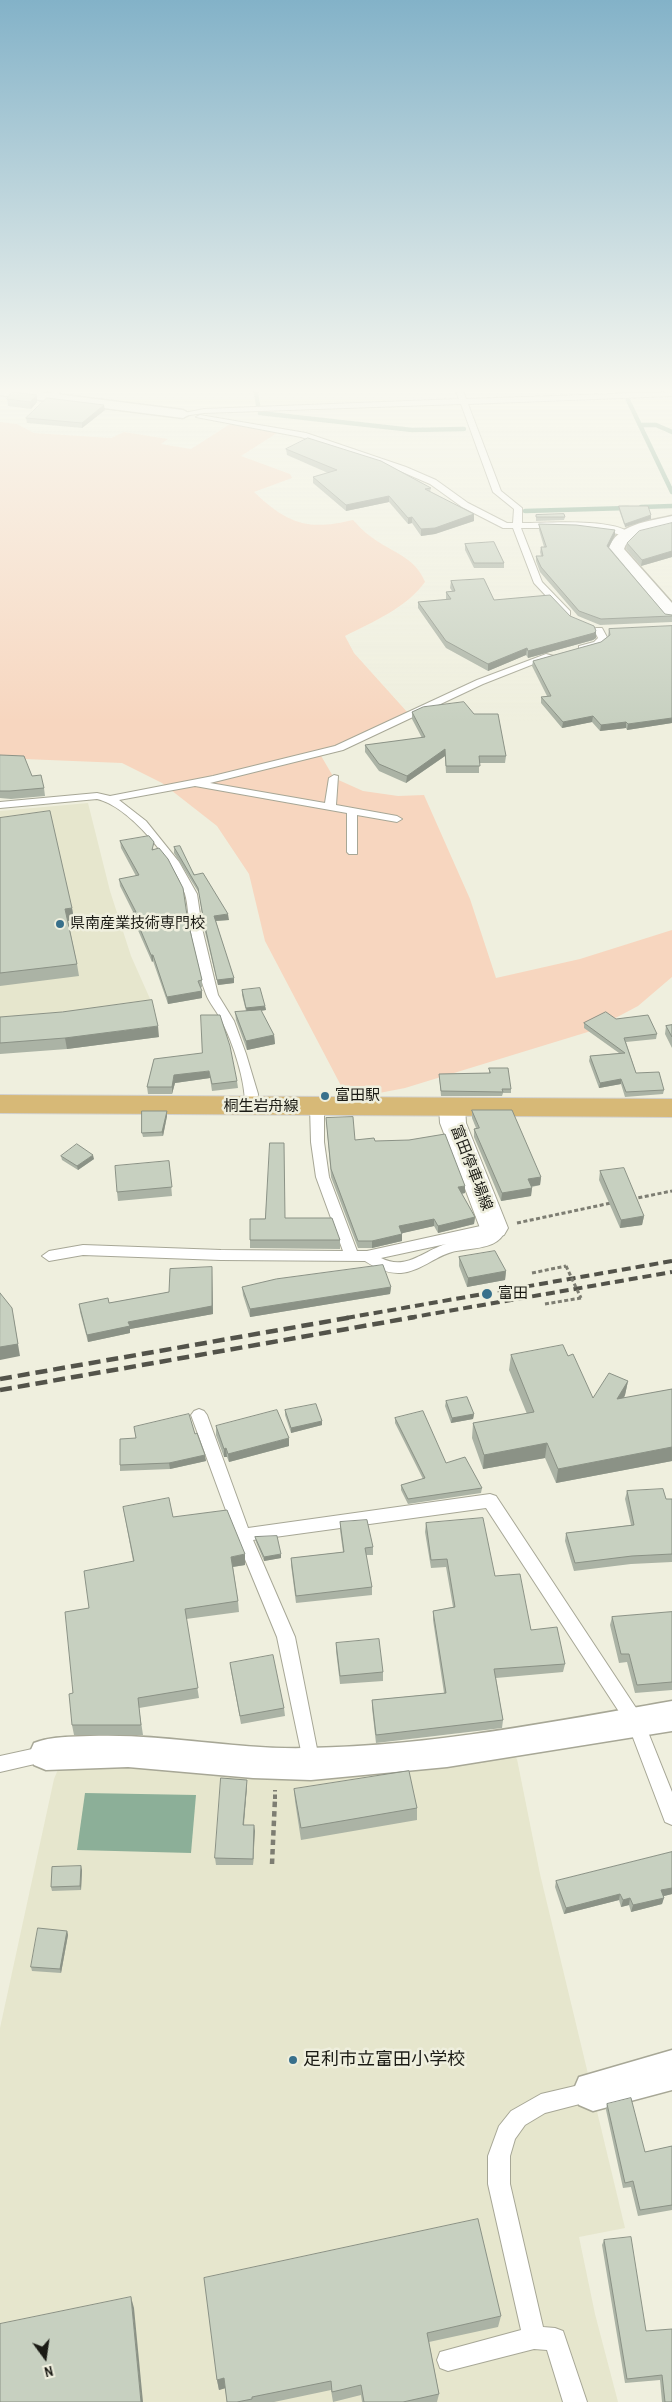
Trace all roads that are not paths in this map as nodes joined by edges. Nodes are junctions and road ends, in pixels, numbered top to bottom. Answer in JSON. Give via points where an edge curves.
{"nodes":[{"id":1,"x":457,"y":499,"type":"edge"},
{"id":2,"x":506,"y":499,"type":"edge"},
{"id":3,"x":672,"y":521,"type":"edge"},
{"id":4,"x":518,"y":526,"type":"junction"},
{"id":5,"x":626,"y":533,"type":"junction"},
{"id":6,"x":672,"y":614,"type":"edge"},
{"id":7,"x":574,"y":620,"type":"edge"},
{"id":8,"x":587,"y":627,"type":"edge"},
{"id":9,"x":334,"y":778,"type":"dead end"},
{"id":10,"x":191,"y":783,"type":"junction"},
{"id":11,"x":110,"y":799,"type":"junction"},
{"id":12,"x":0,"y":805,"type":"edge"},
{"id":13,"x":330,"y":808,"type":"junction"},
{"id":14,"x":352,"y":812,"type":"junction"},
{"id":15,"x":397,"y":820,"type":"dead end"},
{"id":16,"x":352,"y":852,"type":"dead end"},
{"id":17,"x":0,"y":1104,"type":"edge"},
{"id":18,"x":252,"y":1107,"type":"junction"},
{"id":19,"x":317,"y":1107,"type":"junction"},
{"id":20,"x":452,"y":1107,"type":"junction"},
{"id":21,"x":672,"y":1108,"type":"edge"},
{"id":22,"x":494,"y":1228,"type":"joint"},
{"id":23,"x":351,"y":1254,"type":"junction"},
{"id":24,"x":49,"y":1256,"type":"dead end"},
{"id":25,"x":199,"y":1414,"type":"dead end"},
{"id":26,"x":242,"y":1535,"type":"junction"},
{"id":27,"x":672,"y":1716,"type":"edge"},
{"id":28,"x":636,"y":1722,"type":"junction"},
{"id":29,"x":46,"y":1754,"type":"joint"},
{"id":30,"x":0,"y":1764,"type":"edge"},
{"id":31,"x":311,"y":1764,"type":"junction"},
{"id":32,"x":672,"y":1816,"type":"edge"},
{"id":33,"x":672,"y":2070,"type":"edge"},
{"id":34,"x":593,"y":2091,"type":"joint"},
{"id":35,"x":534,"y":2338,"type":"junction"},
{"id":36,"x":448,"y":2360,"type":"dead end"},
{"id":37,"x":575,"y":2402,"type":"edge"}],
"edges":[{"from":1,"to":4,"type":"lane","via":[[506,526]]},
{"from":2,"to":4,"type":"lane","via":[[518,508]]},
{"from":3,"to":5,"type":"street"},
{"from":4,"to":5,"type":"lane","via":[[574,525]]},
{"from":4,"to":7,"type":"lane","via":[[538,583]]},
{"from":5,"to":6,"type":"street","via":[[617,542],[616,550]]},
{"from":8,"to":10,"type":"lane","via":[[603,630],[603,639],[597,644],[535,660],[480,682],[339,748]]},
{"from":9,"to":13,"type":"lane"},
{"from":10,"to":11,"type":"lane"},
{"from":10,"to":13,"type":"lane"},
{"from":11,"to":12,"type":"lane","via":[[97,796]]},
{"from":11,"to":18,"type":"lane","via":[[142,823],[175,864],[192,894],[196,928],[212,995],[228,1020],[252,1094]]},
{"from":13,"to":14,"type":"lane"},
{"from":14,"to":15,"type":"lane"},
{"from":14,"to":16,"type":"lane"},
{"from":17,"to":18,"type":"main road","name":"桐生岩舟線"},
{"from":18,"to":19,"type":"main road","name":"桐生岩舟線"},
{"from":19,"to":20,"type":"main road","name":"桐生岩舟線"},
{"from":19,"to":23,"type":"lane","via":[[319,1158],[329,1198]]},
{"from":20,"to":21,"type":"main road","name":"桐生岩舟線"},
{"from":20,"to":22,"type":"main road","name":"富田停車場線","via":[[453,1123]]},
{"from":22,"to":23,"type":"lane","via":[[496,1235],[490,1239],[448,1248],[406,1268],[384,1266],[367,1256]]},
{"from":23,"to":24,"type":"lane","via":[[221,1255],[83,1250]]},
{"from":25,"to":26,"type":"lane"},
{"from":26,"to":28,"type":"lane","via":[[490,1501]]},
{"from":26,"to":31,"type":"lane","via":[[286,1637]]},
{"from":27,"to":28,"type":"street"},
{"from":28,"to":31,"type":"street","via":[[447,1752]]},
{"from":28,"to":32,"type":"lane"},
{"from":29,"to":30,"type":"lane"},
{"from":29,"to":31,"type":"street","via":[[154,1752],[276,1764]]},
{"from":33,"to":34,"type":"street"},
{"from":34,"to":35,"type":"lane","via":[[541,2104],[518,2118],[506,2133],[499,2156],[499,2184]]},
{"from":35,"to":36,"type":"lane"},
{"from":35,"to":37,"type":"lane","via":[[555,2339]]}]}
